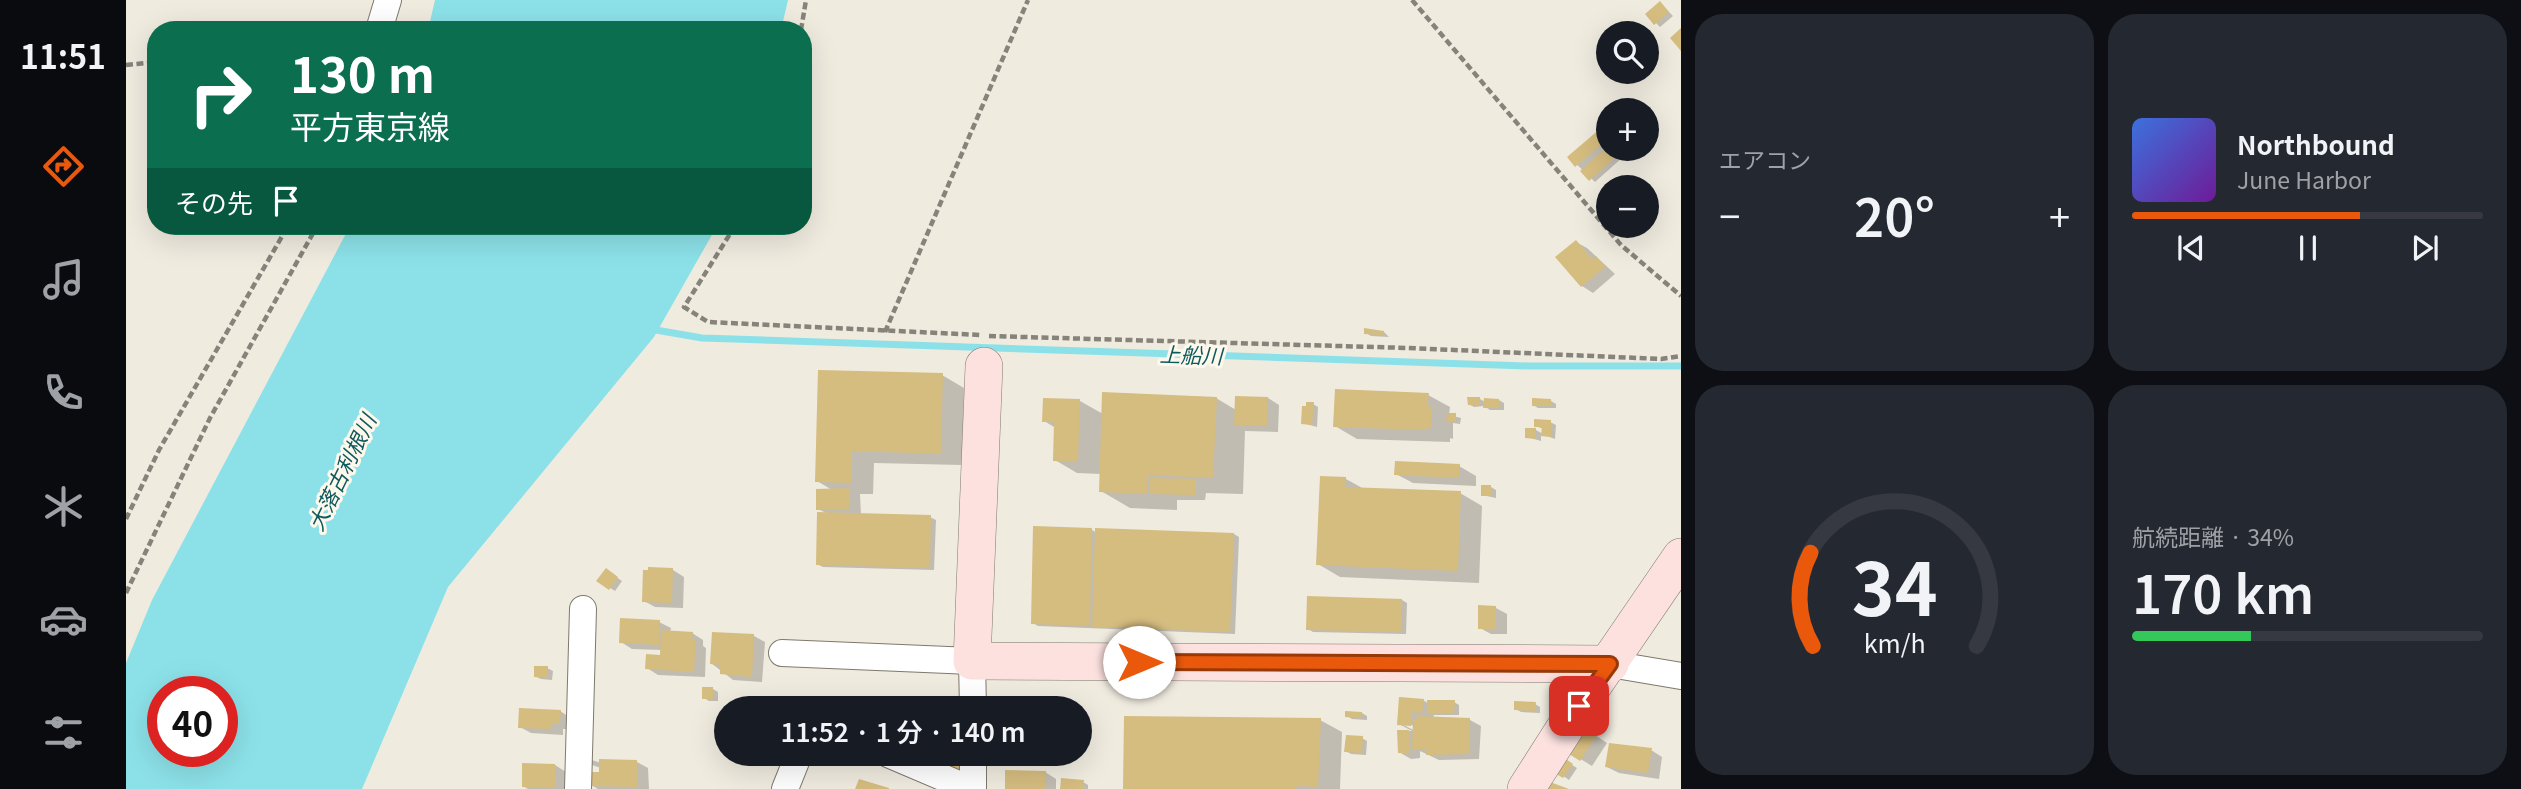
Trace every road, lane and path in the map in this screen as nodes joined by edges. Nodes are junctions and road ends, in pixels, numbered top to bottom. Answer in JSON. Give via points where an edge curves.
{"nodes":[{"id":1,"x":388,"y":0,"type":"edge"},
{"id":2,"x":806,"y":0,"type":"edge"},
{"id":3,"x":1028,"y":0,"type":"edge"},
{"id":4,"x":1412,"y":0,"type":"edge"},
{"id":5,"x":382,"y":21,"type":"edge"},
{"id":6,"x":802,"y":21,"type":"edge"},
{"id":7,"x":147,"y":63,"type":"edge"},
{"id":8,"x":126,"y":65,"type":"edge"},
{"id":9,"x":283,"y":235,"type":"edge"},
{"id":10,"x":312,"y":235,"type":"edge"},
{"id":11,"x":729,"y":235,"type":"edge"},
{"id":12,"x":1681,"y":296,"type":"edge"},
{"id":13,"x":885,"y":332,"type":"junction"},
{"id":14,"x":1681,"y":356,"type":"edge"},
{"id":15,"x":984,"y":366,"type":"dead end"},
{"id":16,"x":126,"y":519,"type":"edge"},
{"id":17,"x":1681,"y":557,"type":"edge"},
{"id":18,"x":126,"y":593,"type":"edge"},
{"id":19,"x":583,"y":609,"type":"dead end"},
{"id":20,"x":782,"y":653,"type":"dead end"},
{"id":21,"x":972,"y":661,"type":"junction"},
{"id":22,"x":1610,"y":664,"type":"junction"},
{"id":23,"x":1681,"y":676,"type":"edge"},
{"id":24,"x":973,"y":696,"type":"edge"},
{"id":25,"x":794,"y":766,"type":"edge"},
{"id":26,"x":916,"y":766,"type":"edge"},
{"id":27,"x":972,"y":766,"type":"edge"},
{"id":28,"x":578,"y":789,"type":"edge"},
{"id":29,"x":785,"y":789,"type":"edge"},
{"id":30,"x":971,"y":789,"type":"edge"},
{"id":31,"x":1527,"y":789,"type":"edge"}],
"edges":[{"from":1,"to":5,"type":"street"},
{"from":2,"to":6,"type":"path"},
{"from":3,"to":13,"type":"path"},
{"from":4,"to":12,"type":"path","via":[[1621,245]]},
{"from":7,"to":8,"type":"path"},
{"from":9,"to":16,"type":"path","via":[[159,450]]},
{"from":10,"to":18,"type":"path","via":[[210,418]]},
{"from":11,"to":13,"type":"path","via":[[684,307],[708,322]]},
{"from":13,"to":14,"type":"path","via":[[1661,359]]},
{"from":15,"to":21,"type":"street"},
{"from":17,"to":22,"type":"street"},
{"from":19,"to":28,"type":"street"},
{"from":20,"to":21,"type":"street"},
{"from":21,"to":22,"type":"street"},
{"from":21,"to":24,"type":"street"},
{"from":22,"to":23,"type":"street"},
{"from":22,"to":31,"type":"street"},
{"from":25,"to":29,"type":"street"},
{"from":26,"to":30,"type":"street"},
{"from":27,"to":30,"type":"street"}]}
